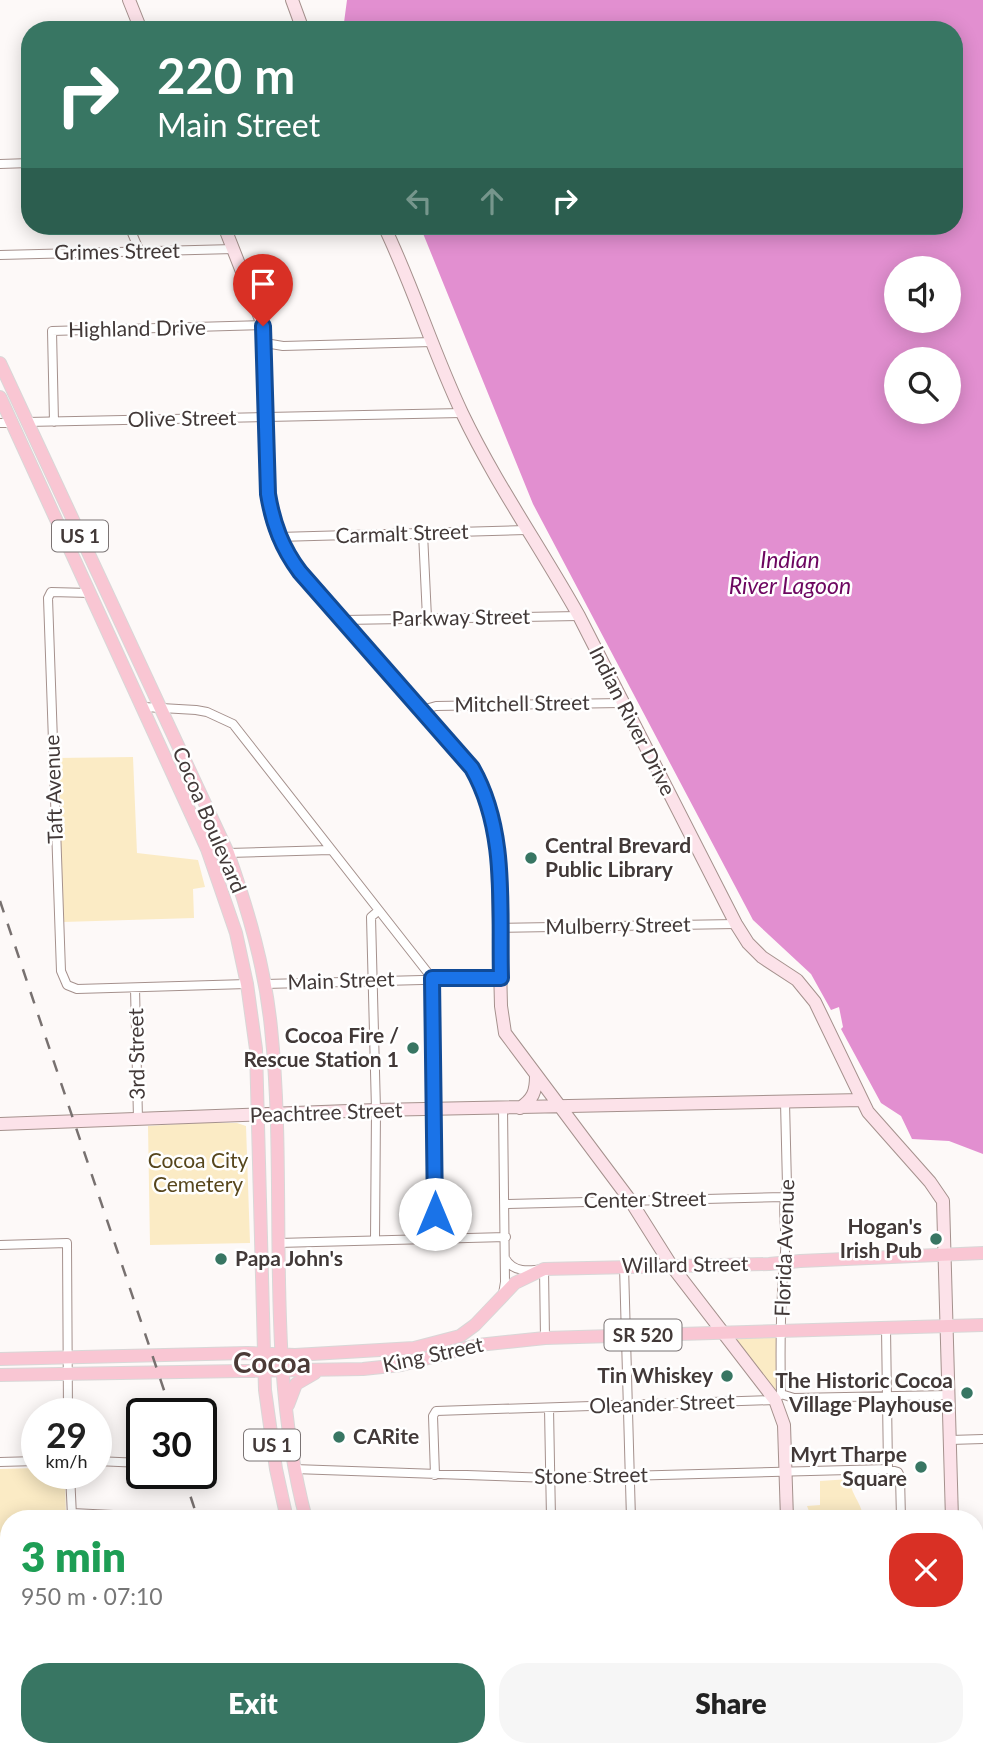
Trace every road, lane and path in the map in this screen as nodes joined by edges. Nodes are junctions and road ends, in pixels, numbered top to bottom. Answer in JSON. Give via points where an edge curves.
{"nodes":[{"id":1,"x":129,"y":0,"type":"edge"},
{"id":2,"x":292,"y":0,"type":"edge"},
{"id":3,"x":137,"y":21,"type":"edge"},
{"id":4,"x":300,"y":21,"type":"edge"},
{"id":5,"x":21,"y":163,"type":"edge"},
{"id":6,"x":0,"y":164,"type":"edge"},
{"id":7,"x":133,"y":235,"type":"edge"},
{"id":8,"x":228,"y":235,"type":"edge"},
{"id":9,"x":388,"y":235,"type":"edge"},
{"id":10,"x":234,"y":249,"type":"junction"},
{"id":11,"x":140,"y":252,"type":"junction"},
{"id":12,"x":0,"y":255,"type":"edge"},
{"id":13,"x":263,"y":326,"type":"junction"},
{"id":14,"x":432,"y":342,"type":"junction"},
{"id":15,"x":265,"y":343,"type":"junction"},
{"id":16,"x":0,"y":363,"type":"edge"},
{"id":17,"x":0,"y":381,"type":"edge"},
{"id":18,"x":0,"y":397,"type":"edge"},
{"id":19,"x":462,"y":413,"type":"junction"},
{"id":20,"x":266,"y":417,"type":"junction"},
{"id":21,"x":27,"y":422,"type":"junction"},
{"id":22,"x":54,"y":422,"type":"junction"},
{"id":23,"x":6,"y":423,"type":"edge"},
{"id":24,"x":70,"y":515,"type":"junction"},
{"id":25,"x":526,"y":530,"type":"junction"},
{"id":26,"x":424,"y":533,"type":"junction"},
{"id":27,"x":278,"y":537,"type":"junction"},
{"id":28,"x":90,"y":593,"type":"junction"},
{"id":29,"x":579,"y":616,"type":"junction"},
{"id":30,"x":427,"y":618,"type":"junction"},
{"id":31,"x":342,"y":620,"type":"junction"},
{"id":32,"x":622,"y":703,"type":"junction"},
{"id":33,"x":144,"y":707,"type":"junction"},
{"id":34,"x":160,"y":709,"type":"junction"},
{"id":35,"x":422,"y":710,"type":"junction"},
{"id":36,"x":195,"y":823,"type":"junction"},
{"id":37,"x":330,"y":850,"type":"junction"},
{"id":38,"x":228,"y":853,"type":"junction"},
{"id":39,"x":209,"y":855,"type":"junction"},
{"id":40,"x":237,"y":880,"type":"junction"},
{"id":41,"x":378,"y":911,"type":"junction"},
{"id":42,"x":736,"y":924,"type":"junction"},
{"id":43,"x":499,"y":928,"type":"junction"},
{"id":44,"x":432,"y":978,"type":"junction"},
{"id":45,"x":501,"y":978,"type":"junction"},
{"id":46,"x":372,"y":981,"type":"junction"},
{"id":47,"x":247,"y":984,"type":"junction"},
{"id":48,"x":265,"y":984,"type":"junction"},
{"id":49,"x":135,"y":988,"type":"junction"},
{"id":50,"x":536,"y":1076,"type":"junction"},
{"id":51,"x":862,"y":1100,"type":"junction"},
{"id":52,"x":785,"y":1102,"type":"junction"},
{"id":53,"x":503,"y":1108,"type":"junction"},
{"id":54,"x":519,"y":1108,"type":"junction"},
{"id":55,"x":559,"y":1108,"type":"junction"},
{"id":56,"x":376,"y":1110,"type":"junction"},
{"id":57,"x":435,"y":1110,"type":"junction"},
{"id":58,"x":275,"y":1114,"type":"junction"},
{"id":59,"x":258,"y":1115,"type":"junction"},
{"id":60,"x":138,"y":1119,"type":"junction"},
{"id":61,"x":0,"y":1124,"type":"edge"},
{"id":62,"x":784,"y":1197,"type":"junction"},
{"id":63,"x":630,"y":1200,"type":"junction"},
{"id":64,"x":506,"y":1204,"type":"junction"},
{"id":65,"x":506,"y":1237,"type":"junction"},
{"id":66,"x":435,"y":1238,"type":"junction"},
{"id":67,"x":376,"y":1240,"type":"junction"},
{"id":68,"x":278,"y":1243,"type":"junction"},
{"id":69,"x":0,"y":1245,"type":"edge"},
{"id":70,"x":983,"y":1253,"type":"edge"},
{"id":71,"x":946,"y":1255,"type":"junction"},
{"id":72,"x":505,"y":1258,"type":"junction"},
{"id":73,"x":783,"y":1262,"type":"junction"},
{"id":74,"x":671,"y":1265,"type":"junction"},
{"id":75,"x":624,"y":1266,"type":"junction"},
{"id":76,"x":544,"y":1269,"type":"junction"},
{"id":77,"x":503,"y":1294,"type":"junction"},
{"id":78,"x":983,"y":1325,"type":"edge"},
{"id":79,"x":947,"y":1326,"type":"junction"},
{"id":80,"x":886,"y":1328,"type":"junction"},
{"id":81,"x":782,"y":1331,"type":"junction"},
{"id":82,"x":723,"y":1332,"type":"junction"},
{"id":83,"x":626,"y":1335,"type":"junction"},
{"id":84,"x":545,"y":1338,"type":"junction"},
{"id":85,"x":414,"y":1348,"type":"joint"},
{"id":86,"x":264,"y":1354,"type":"junction"},
{"id":87,"x":281,"y":1354,"type":"junction"},
{"id":88,"x":67,"y":1357,"type":"junction"},
{"id":89,"x":0,"y":1359,"type":"edge"},
{"id":90,"x":264,"y":1371,"type":"junction"},
{"id":91,"x":282,"y":1371,"type":"junction"},
{"id":92,"x":320,"y":1371,"type":"junction"},
{"id":93,"x":67,"y":1374,"type":"junction"},
{"id":94,"x":0,"y":1375,"type":"edge"},
{"id":95,"x":948,"y":1395,"type":"junction"},
{"id":96,"x":888,"y":1396,"type":"junction"},
{"id":97,"x":778,"y":1397,"type":"junction"},
{"id":98,"x":68,"y":1398,"type":"edge"},
{"id":99,"x":628,"y":1406,"type":"junction"},
{"id":100,"x":549,"y":1408,"type":"junction"},
{"id":101,"x":285,"y":1416,"type":"junction"},
{"id":102,"x":983,"y":1439,"type":"edge"},
{"id":103,"x":950,"y":1440,"type":"junction"},
{"id":104,"x":21,"y":1461,"type":"edge"},
{"id":105,"x":0,"y":1462,"type":"edge"},
{"id":106,"x":294,"y":1469,"type":"junction"},
{"id":107,"x":888,"y":1469,"type":"junction"},
{"id":108,"x":786,"y":1471,"type":"junction"},
{"id":109,"x":435,"y":1475,"type":"junction"},
{"id":110,"x":630,"y":1476,"type":"junction"},
{"id":111,"x":550,"y":1478,"type":"junction"},
{"id":112,"x":71,"y":1489,"type":"edge"},
{"id":113,"x":72,"y":1510,"type":"edge"},
{"id":114,"x":286,"y":1510,"type":"edge"},
{"id":115,"x":304,"y":1510,"type":"edge"},
{"id":116,"x":551,"y":1510,"type":"edge"},
{"id":117,"x":631,"y":1510,"type":"edge"},
{"id":118,"x":787,"y":1510,"type":"edge"},
{"id":119,"x":901,"y":1510,"type":"edge"},
{"id":120,"x":952,"y":1510,"type":"edge"}],
"edges":[{"from":1,"to":3,"type":"street"},
{"from":2,"to":4,"type":"street"},
{"from":5,"to":6,"type":"street"},
{"from":7,"to":11,"type":"street"},
{"from":8,"to":10,"type":"street"},
{"from":9,"to":14,"type":"street","name":"Indian River Drive"},
{"from":10,"to":11,"type":"street","name":"Grimes Street"},
{"from":10,"to":13,"type":"street"},
{"from":11,"to":12,"type":"street","name":"Grimes Street"},
{"from":13,"to":15,"type":"street"},
{"from":13,"to":22,"type":"street","name":"Highland Drive","via":[[52,331]]},
{"from":14,"to":15,"type":"street"},
{"from":14,"to":19,"type":"street","name":"Indian River Drive"},
{"from":15,"to":20,"type":"street"},
{"from":16,"to":21,"type":"main road","name":"Cocoa Boulevard","number":"US 1"},
{"from":17,"to":21,"type":"main road","via":[[15,412]]},
{"from":18,"to":23,"type":"main road","name":"Cocoa Boulevard","number":"US 1"},
{"from":19,"to":20,"type":"street","name":"Olive Street"},
{"from":19,"to":25,"type":"street","name":"Indian River Drive"},
{"from":20,"to":22,"type":"street","name":"Olive Street"},
{"from":20,"to":27,"type":"street","via":[[268,494]]},
{"from":21,"to":22,"type":"street","name":"Olive Street"},
{"from":21,"to":24,"type":"main road","name":"Cocoa Boulevard","number":"US 1"},
{"from":23,"to":24,"type":"main road","via":[[25,430],[55,495]]},
{"from":23,"to":28,"type":"main road","name":"Cocoa Boulevard","number":"US 1"},
{"from":24,"to":34,"type":"main road","name":"Cocoa Boulevard","number":"US 1"},
{"from":25,"to":26,"type":"street","name":"Carmalt Street"},
{"from":25,"to":29,"type":"street","name":"Indian River Drive"},
{"from":26,"to":27,"type":"street","name":"Carmalt Street"},
{"from":26,"to":30,"type":"street"},
{"from":27,"to":31,"type":"street","via":[[300,572]]},
{"from":28,"to":33,"type":"main road","name":"Cocoa Boulevard","number":"US 1"},
{"from":28,"to":49,"type":"street","name":"Taft Avenue","via":[[51,592],[48,598],[61,971],[67,985],[77,989]]},
{"from":29,"to":30,"type":"street","name":"Parkway Street"},
{"from":29,"to":32,"type":"street","name":"Indian River Drive"},
{"from":30,"to":31,"type":"street","name":"Parkway Street"},
{"from":31,"to":35,"type":"street"},
{"from":32,"to":35,"type":"street","name":"Mitchell Street","via":[[436,706]]},
{"from":32,"to":42,"type":"street","name":"Indian River Drive"},
{"from":33,"to":34,"type":"street"},
{"from":33,"to":36,"type":"main road","name":"Cocoa Boulevard","number":"US 1"},
{"from":34,"to":37,"type":"street","via":[[207,712],[233,724]]},
{"from":34,"to":38,"type":"main road","name":"Cocoa Boulevard","number":"US 1"},
{"from":35,"to":43,"type":"street","via":[[472,768],[485,792],[498,845]]},
{"from":36,"to":38,"type":"main road","via":[[212,844]]},
{"from":36,"to":39,"type":"main road","name":"Cocoa Boulevard","number":"US 1"},
{"from":37,"to":38,"type":"street"},
{"from":37,"to":41,"type":"street"},
{"from":38,"to":40,"type":"main road","name":"Cocoa Boulevard","number":"US 1"},
{"from":39,"to":40,"type":"main road"},
{"from":39,"to":47,"type":"main road","name":"Cocoa Boulevard","number":"US 1","via":[[228,907]]},
{"from":40,"to":48,"type":"main road","name":"Cocoa Boulevard","number":"US 1"},
{"from":41,"to":44,"type":"street"},
{"from":41,"to":46,"type":"street","via":[[371,918]]},
{"from":42,"to":43,"type":"street","name":"Mulberry Street"},
{"from":42,"to":51,"type":"street","name":"Indian River Drive","via":[[762,957],[797,980],[815,1002]]},
{"from":43,"to":45,"type":"street"},
{"from":44,"to":45,"type":"street","name":"Main Street"},
{"from":44,"to":46,"type":"street","name":"Main Street"},
{"from":44,"to":57,"type":"street"},
{"from":45,"to":50,"type":"street","via":[[505,1033]]},
{"from":46,"to":48,"type":"street","name":"Main Street"},
{"from":46,"to":56,"type":"street"},
{"from":47,"to":49,"type":"street"},
{"from":47,"to":59,"type":"main road","name":"Cocoa Boulevard","number":"US 1","via":[[256,1049]]},
{"from":48,"to":58,"type":"main road","name":"Cocoa Boulevard","number":"US 1"},
{"from":49,"to":60,"type":"street","name":"3rd Street"},
{"from":50,"to":54,"type":"street","via":[[536,1090]]},
{"from":50,"to":55,"type":"street"},
{"from":51,"to":52,"type":"street","name":"Peachtree Street"},
{"from":51,"to":71,"type":"street","name":"Indian River Drive","via":[[943,1200]]},
{"from":52,"to":55,"type":"street","name":"Peachtree Street"},
{"from":52,"to":62,"type":"street","name":"Florida Avenue"},
{"from":53,"to":54,"type":"street","name":"Peachtree Street"},
{"from":53,"to":57,"type":"street","name":"Peachtree Street"},
{"from":53,"to":64,"type":"street"},
{"from":54,"to":55,"type":"street","name":"Peachtree Street"},
{"from":55,"to":63,"type":"street"},
{"from":56,"to":57,"type":"street","name":"Peachtree Street"},
{"from":56,"to":58,"type":"street","name":"Peachtree Street"},
{"from":56,"to":67,"type":"street"},
{"from":57,"to":66,"type":"street"},
{"from":58,"to":59,"type":"street","name":"Peachtree Street"},
{"from":58,"to":68,"type":"main road","name":"Cocoa Boulevard","number":"US 1"},
{"from":59,"to":60,"type":"street","name":"Peachtree Street"},
{"from":59,"to":86,"type":"main road","name":"Cocoa Boulevard","number":"US 1"},
{"from":60,"to":61,"type":"street","name":"Peachtree Street"},
{"from":62,"to":63,"type":"street","name":"Center Street"},
{"from":62,"to":73,"type":"street","name":"Florida Avenue"},
{"from":63,"to":64,"type":"street","name":"Center Street"},
{"from":63,"to":74,"type":"street"},
{"from":64,"to":65,"type":"street"},
{"from":65,"to":66,"type":"street"},
{"from":65,"to":72,"type":"street"},
{"from":66,"to":67,"type":"street"},
{"from":67,"to":68,"type":"street"},
{"from":68,"to":87,"type":"main road","name":"Cocoa Boulevard","number":"US 1"},
{"from":69,"to":88,"type":"street","via":[[67,1243]]},
{"from":70,"to":71,"type":"main road","name":"Willard Street"},
{"from":71,"to":73,"type":"main road","name":"Willard Street"},
{"from":71,"to":79,"type":"street","name":"Indian River Drive"},
{"from":72,"to":76,"type":"street","via":[[519,1270]]},
{"from":72,"to":77,"type":"street"},
{"from":73,"to":74,"type":"main road","name":"Willard Street"},
{"from":73,"to":81,"type":"street","name":"Florida Avenue"},
{"from":74,"to":75,"type":"main road","name":"Willard Street"},
{"from":74,"to":82,"type":"street"},
{"from":75,"to":76,"type":"main road","name":"Willard Street"},
{"from":75,"to":83,"type":"street"},
{"from":76,"to":77,"type":"main road","name":"Willard Street"},
{"from":76,"to":84,"type":"street"},
{"from":77,"to":85,"type":"main road","name":"Willard Street","via":[[460,1336]]},
{"from":78,"to":79,"type":"main road","number":"SR 520"},
{"from":79,"to":80,"type":"main road","number":"SR 520"},
{"from":79,"to":95,"type":"street","name":"Indian River Drive"},
{"from":80,"to":81,"type":"main road","name":"King Street","number":"SR 520"},
{"from":80,"to":96,"type":"street"},
{"from":81,"to":82,"type":"main road","name":"King Street","number":"SR 520"},
{"from":81,"to":97,"type":"street","name":"Florida Avenue"},
{"from":82,"to":83,"type":"main road","name":"King Street","number":"SR 520"},
{"from":82,"to":97,"type":"street"},
{"from":83,"to":84,"type":"main road","name":"King Street","number":"SR 520"},
{"from":83,"to":99,"type":"street"},
{"from":84,"to":92,"type":"main road","name":"King Street","number":"SR 520","via":[[478,1345],[401,1365]]},
{"from":85,"to":87,"type":"main road","name":"King Street"},
{"from":86,"to":87,"type":"main road","name":"King Street"},
{"from":86,"to":88,"type":"main road","name":"King Street"},
{"from":86,"to":90,"type":"main road","name":"Cocoa Boulevard","number":"US 1"},
{"from":87,"to":91,"type":"main road","name":"Cocoa Boulevard","number":"US 1"},
{"from":88,"to":89,"type":"main road","name":"King Street"},
{"from":88,"to":93,"type":"street"},
{"from":90,"to":91,"type":"main road","name":"King Street","number":"SR 520"},
{"from":90,"to":93,"type":"main road","name":"King Street","number":"SR 520"},
{"from":90,"to":114,"type":"main road","name":"Cocoa Boulevard","number":"US 1"},
{"from":91,"to":92,"type":"main road","name":"King Street","number":"SR 520"},
{"from":91,"to":101,"type":"main road","name":"Cocoa Boulevard","number":"US 1"},
{"from":92,"to":101,"type":"main road","via":[[296,1384]]},
{"from":93,"to":94,"type":"main road","name":"King Street","number":"SR 520"},
{"from":93,"to":98,"type":"street"},
{"from":95,"to":96,"type":"street","name":"Oleander Street"},
{"from":95,"to":103,"type":"street","name":"Indian River Drive"},
{"from":96,"to":97,"type":"street","name":"Oleander Street"},
{"from":96,"to":107,"type":"street"},
{"from":97,"to":99,"type":"street","name":"Oleander Street"},
{"from":97,"to":108,"type":"street","name":"Florida Avenue"},
{"from":99,"to":100,"type":"street","name":"Oleander Street"},
{"from":99,"to":110,"type":"street"},
{"from":100,"to":109,"type":"street","name":"Oleander Street","via":[[436,1411]]},
{"from":100,"to":111,"type":"street"},
{"from":101,"to":106,"type":"main road","name":"Cocoa Boulevard","number":"US 1"},
{"from":102,"to":103,"type":"street"},
{"from":103,"to":120,"type":"street","name":"Indian River Drive"},
{"from":104,"to":105,"type":"street"},
{"from":106,"to":109,"type":"street","name":"Stone Street"},
{"from":106,"to":115,"type":"main road","name":"Cocoa Boulevard","number":"US 1"},
{"from":107,"to":108,"type":"street","name":"Stone Street"},
{"from":107,"to":119,"type":"street","via":[[900,1476]]},
{"from":108,"to":110,"type":"street","name":"Stone Street"},
{"from":108,"to":118,"type":"street","name":"Florida Avenue"},
{"from":109,"to":111,"type":"street","name":"Stone Street"},
{"from":110,"to":111,"type":"street","name":"Stone Street"},
{"from":110,"to":117,"type":"street"},
{"from":111,"to":116,"type":"street"},
{"from":112,"to":113,"type":"street"}]}
